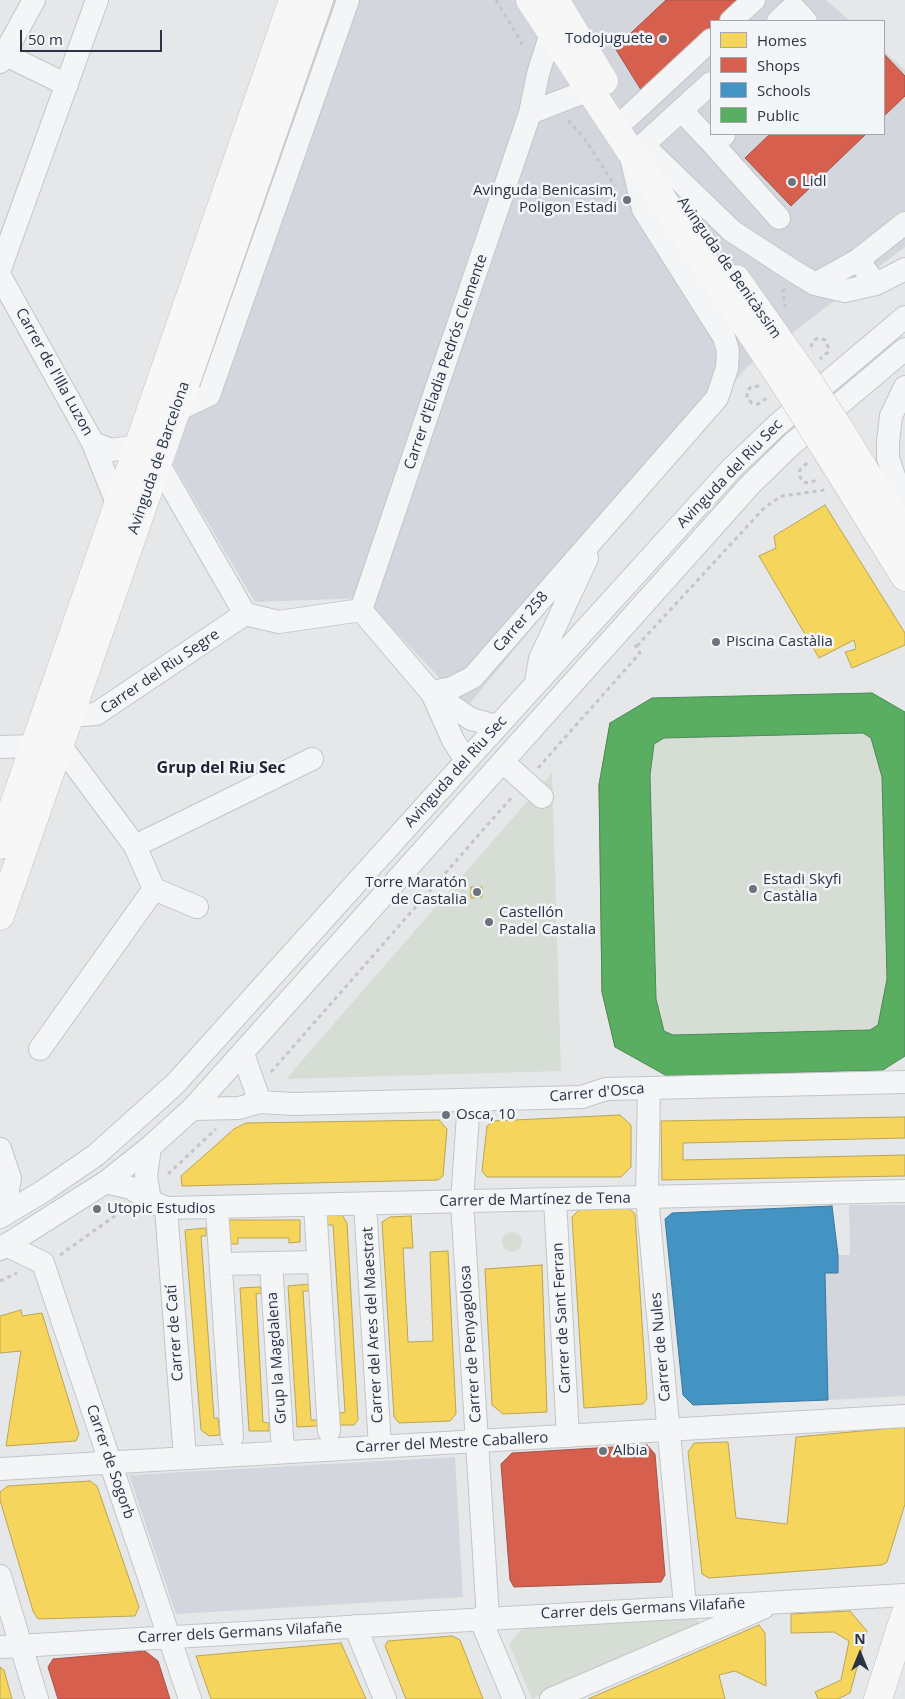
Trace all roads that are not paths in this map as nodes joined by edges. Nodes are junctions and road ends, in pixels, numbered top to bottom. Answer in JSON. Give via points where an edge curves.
{"nodes":[{"id":1,"x":34,"y":0,"type":"edge"},
{"id":2,"x":97,"y":0,"type":"edge"},
{"id":3,"x":293,"y":0,"type":"edge"},
{"id":4,"x":319,"y":0,"type":"edge"},
{"id":5,"x":348,"y":0,"type":"edge"},
{"id":6,"x":530,"y":0,"type":"edge"},
{"id":7,"x":555,"y":0,"type":"edge"},
{"id":8,"x":754,"y":0,"type":"edge"},
{"id":9,"x":732,"y":20,"type":"edge"},
{"id":10,"x":779,"y":20,"type":"edge"},
{"id":11,"x":805,"y":20,"type":"edge"},
{"id":12,"x":550,"y":33,"type":"junction"},
{"id":13,"x":710,"y":41,"type":"edge"},
{"id":14,"x":1,"y":56,"type":"edge"},
{"id":15,"x":710,"y":84,"type":"edge"},
{"id":16,"x":66,"y":85,"type":"junction"},
{"id":17,"x":589,"y":90,"type":"junction"},
{"id":18,"x":681,"y":110,"type":"junction"},
{"id":19,"x":530,"y":114,"type":"junction"},
{"id":20,"x":626,"y":118,"type":"junction"},
{"id":21,"x":710,"y":132,"type":"edge"},
{"id":22,"x":719,"y":139,"type":"edge"},
{"id":23,"x":636,"y":148,"type":"junction"},
{"id":24,"x":779,"y":218,"type":"dead end"},
{"id":25,"x":905,"y":223,"type":"edge"},
{"id":26,"x":858,"y":260,"type":"junction"},
{"id":27,"x":905,"y":268,"type":"edge"},
{"id":28,"x":0,"y":269,"type":"edge"},
{"id":29,"x":0,"y":276,"type":"edge"},
{"id":30,"x":815,"y":284,"type":"junction"},
{"id":31,"x":876,"y":284,"type":"junction"},
{"id":32,"x":905,"y":317,"type":"edge"},
{"id":33,"x":905,"y":349,"type":"edge"},
{"id":34,"x":728,"y":368,"type":"joint"},
{"id":35,"x":905,"y":387,"type":"edge"},
{"id":36,"x":175,"y":411,"type":"junction"},
{"id":37,"x":93,"y":443,"type":"junction"},
{"id":38,"x":822,"y":443,"type":"junction"},
{"id":39,"x":148,"y":455,"type":"junction"},
{"id":40,"x":905,"y":500,"type":"edge"},
{"id":41,"x":118,"y":506,"type":"junction"},
{"id":42,"x":599,"y":532,"type":"junction"},
{"id":43,"x":905,"y":536,"type":"edge"},
{"id":44,"x":905,"y":577,"type":"edge"},
{"id":45,"x":361,"y":610,"type":"junction"},
{"id":46,"x":245,"y":614,"type":"junction"},
{"id":47,"x":535,"y":684,"type":"junction"},
{"id":48,"x":431,"y":692,"type":"junction"},
{"id":49,"x":70,"y":716,"type":"junction"},
{"id":50,"x":497,"y":726,"type":"junction"},
{"id":51,"x":47,"y":745,"type":"junction"},
{"id":52,"x":0,"y":747,"type":"edge"},
{"id":53,"x":312,"y":759,"type":"dead end"},
{"id":54,"x":466,"y":761,"type":"junction"},
{"id":55,"x":503,"y":762,"type":"junction"},
{"id":56,"x":542,"y":797,"type":"dead end"},
{"id":57,"x":0,"y":845,"type":"edge"},
{"id":58,"x":135,"y":846,"type":"junction"},
{"id":59,"x":154,"y":889,"type":"junction"},
{"id":60,"x":197,"y":907,"type":"dead end"},
{"id":61,"x":0,"y":916,"type":"edge"},
{"id":62,"x":40,"y":1050,"type":"dead end"},
{"id":63,"x":243,"y":1054,"type":"junction"},
{"id":64,"x":905,"y":1082,"type":"edge"},
{"id":65,"x":649,"y":1088,"type":"junction"},
{"id":66,"x":251,"y":1100,"type":"junction"},
{"id":67,"x":469,"y":1100,"type":"junction"},
{"id":68,"x":192,"y":1109,"type":"junction"},
{"id":69,"x":150,"y":1147,"type":"junction"},
{"id":70,"x":0,"y":1149,"type":"edge"},
{"id":71,"x":10,"y":1178,"type":"junction"},
{"id":72,"x":106,"y":1182,"type":"junction"},
{"id":73,"x":905,"y":1191,"type":"edge"},
{"id":74,"x":42,"y":1192,"type":"junction"},
{"id":75,"x":647,"y":1197,"type":"junction"},
{"id":76,"x":152,"y":1199,"type":"junction"},
{"id":77,"x":555,"y":1200,"type":"junction"},
{"id":78,"x":462,"y":1202,"type":"junction"},
{"id":79,"x":365,"y":1204,"type":"junction"},
{"id":80,"x":315,"y":1205,"type":"junction"},
{"id":81,"x":217,"y":1208,"type":"junction"},
{"id":82,"x":2,"y":1216,"type":"edge"},
{"id":83,"x":3,"y":1247,"type":"edge"},
{"id":84,"x":318,"y":1262,"type":"junction"},
{"id":85,"x":271,"y":1263,"type":"junction"},
{"id":86,"x":221,"y":1264,"type":"junction"},
{"id":87,"x":905,"y":1416,"type":"edge"},
{"id":88,"x":329,"y":1430,"type":"dead end"},
{"id":89,"x":669,"y":1430,"type":"junction"},
{"id":90,"x":232,"y":1436,"type":"dead end"},
{"id":91,"x":568,"y":1436,"type":"junction"},
{"id":92,"x":477,"y":1441,"type":"junction"},
{"id":93,"x":380,"y":1447,"type":"junction"},
{"id":94,"x":283,"y":1452,"type":"junction"},
{"id":95,"x":185,"y":1458,"type":"junction"},
{"id":96,"x":110,"y":1462,"type":"junction"},
{"id":97,"x":0,"y":1469,"type":"edge"},
{"id":98,"x":0,"y":1576,"type":"edge"},
{"id":99,"x":775,"y":1602,"type":"junction"},
{"id":100,"x":686,"y":1606,"type":"junction"},
{"id":101,"x":905,"y":1612,"type":"edge"},
{"id":102,"x":484,"y":1618,"type":"junction"},
{"id":103,"x":355,"y":1626,"type":"junction"},
{"id":104,"x":169,"y":1637,"type":"junction"},
{"id":105,"x":10,"y":1646,"type":"edge"},
{"id":106,"x":36,"y":1699,"type":"edge"},
{"id":107,"x":190,"y":1699,"type":"edge"},
{"id":108,"x":385,"y":1699,"type":"edge"},
{"id":109,"x":514,"y":1699,"type":"edge"},
{"id":110,"x":551,"y":1699,"type":"edge"},
{"id":111,"x":878,"y":1699,"type":"edge"}],
"edges":[{"from":1,"to":14,"type":"street"},
{"from":2,"to":16,"type":"street"},
{"from":3,"to":39,"type":"main road","name":"Avinguda de Barcelona"},
{"from":4,"to":36,"type":"main road","name":"Avinguda de Barcelona"},
{"from":5,"to":36,"type":"street","via":[[209,395]]},
{"from":6,"to":12,"type":"main road","name":"Avinguda de Benicàssim"},
{"from":7,"to":20,"type":"main road","name":"Avinguda de Benicàssim"},
{"from":8,"to":9,"type":"street"},
{"from":10,"to":11,"type":"street","via":[[793,8]]},
{"from":12,"to":17,"type":"main road","name":"Avinguda de Benicàssim"},
{"from":12,"to":19,"type":"street","name":"Carrer d'Eladia Pedrós Clemente"},
{"from":13,"to":20,"type":"street"},
{"from":14,"to":16,"type":"street"},
{"from":15,"to":18,"type":"street"},
{"from":16,"to":28,"type":"street"},
{"from":17,"to":19,"type":"street"},
{"from":17,"to":23,"type":"main road","name":"Avinguda de Benicàssim"},
{"from":18,"to":21,"type":"street"},
{"from":18,"to":23,"type":"street"},
{"from":19,"to":45,"type":"street","name":"Carrer d'Eladia Pedrós Clemente"},
{"from":20,"to":23,"type":"main road","name":"Avinguda de Benicàssim"},
{"from":22,"to":24,"type":"street"},
{"from":23,"to":30,"type":"street","via":[[732,230]]},
{"from":23,"to":34,"type":"street","name":"Avinguda de Benicàssim","via":[[643,209],[724,337]]},
{"from":23,"to":38,"type":"main road","name":"Avinguda de Benicàssim","bridge":true,"via":[[794,380]]},
{"from":25,"to":26,"type":"street"},
{"from":26,"to":30,"type":"street"},
{"from":26,"to":31,"type":"street"},
{"from":27,"to":31,"type":"street"},
{"from":29,"to":37,"type":"street","name":"Carrer de l'Illa Luzon"},
{"from":30,"to":31,"type":"street","via":[[845,291]]},
{"from":32,"to":47,"type":"street","name":"Avinguda del Riu Sec","via":[[777,425],[732,468]]},
{"from":33,"to":55,"type":"street","name":"Avinguda del Riu Sec","via":[[791,445],[750,485]]},
{"from":34,"to":42,"type":"street","name":"Carrer 258","via":[[717,398]]},
{"from":35,"to":40,"type":"street","via":[[891,416],[888,458]]},
{"from":36,"to":39,"type":"main road","name":"Avinguda de Barcelona"},
{"from":37,"to":39,"type":"street","name":"Carrer de l'Illa Luzon","via":[[111,450]]},
{"from":37,"to":41,"type":"street","name":"Carrer de l'Illa Luzon"},
{"from":38,"to":43,"type":"main road","name":"Avinguda de Benicàssim"},
{"from":38,"to":44,"type":"main road","name":"Avinguda de Benicàssim"},
{"from":39,"to":41,"type":"main road","name":"Avinguda de Barcelona"},
{"from":39,"to":46,"type":"street"},
{"from":39,"to":49,"type":"main road","name":"Avinguda de Barcelona"},
{"from":41,"to":51,"type":"main road","name":"Avinguda de Barcelona"},
{"from":42,"to":47,"type":"street","name":"Carrer 258","via":[[540,659]]},
{"from":42,"to":48,"type":"street","name":"Carrer 258","via":[[473,677],[452,688]]},
{"from":45,"to":46,"type":"street","via":[[279,622]]},
{"from":45,"to":48,"type":"street"},
{"from":46,"to":49,"type":"street","name":"Carrer del Riu Segre","via":[[96,714]]},
{"from":47,"to":50,"type":"street","name":"Avinguda del Riu Sec"},
{"from":48,"to":50,"type":"street","via":[[471,719]]},
{"from":48,"to":54,"type":"street"},
{"from":49,"to":51,"type":"main road","name":"Avinguda de Barcelona"},
{"from":50,"to":54,"type":"street","name":"Avinguda del Riu Sec"},
{"from":51,"to":52,"type":"street"},
{"from":51,"to":57,"type":"main road","name":"Avinguda de Barcelona"},
{"from":51,"to":58,"type":"street"},
{"from":51,"to":61,"type":"main road","name":"Avinguda de Barcelona"},
{"from":53,"to":58,"type":"street"},
{"from":54,"to":74,"type":"street","name":"Avinguda del Riu Sec","via":[[176,1084],[96,1154]]},
{"from":55,"to":56,"type":"street"},
{"from":55,"to":63,"type":"street","name":"Avinguda del Riu Sec"},
{"from":58,"to":59,"type":"street"},
{"from":59,"to":60,"type":"street"},
{"from":59,"to":62,"type":"street"},
{"from":63,"to":66,"type":"street"},
{"from":63,"to":68,"type":"street","name":"Avinguda del Riu Sec"},
{"from":64,"to":65,"type":"street","name":"Carrer d'Osca"},
{"from":65,"to":67,"type":"street","name":"Carrer d'Osca","via":[[606,1089],[582,1097]]},
{"from":65,"to":75,"type":"street","name":"Carrer de Nules"},
{"from":66,"to":67,"type":"street","name":"Carrer d'Osca","via":[[293,1104]]},
{"from":66,"to":68,"type":"street","name":"Carrer d'Osca"},
{"from":67,"to":78,"type":"street","name":"Carrer de Penyagolosa"},
{"from":68,"to":69,"type":"street","name":"Avinguda del Riu Sec"},
{"from":69,"to":72,"type":"street","name":"Avinguda del Riu Sec"},
{"from":69,"to":76,"type":"street","via":[[146,1176]]},
{"from":70,"to":71,"type":"street"},
{"from":71,"to":74,"type":"street"},
{"from":71,"to":82,"type":"street"},
{"from":72,"to":76,"type":"street","via":[[131,1188]]},
{"from":72,"to":83,"type":"street","name":"Avinguda del Riu Sec"},
{"from":73,"to":75,"type":"street","name":"Carrer de Martínez de Tena"},
{"from":74,"to":82,"type":"street","name":"Avinguda del Riu Sec"},
{"from":75,"to":77,"type":"street","name":"Carrer de Martínez de Tena"},
{"from":75,"to":89,"type":"street","name":"Carrer de Nules"},
{"from":76,"to":81,"type":"street","name":"Carrer de Martínez de Tena"},
{"from":76,"to":95,"type":"street","name":"Carrer de Catí"},
{"from":77,"to":78,"type":"street","name":"Carrer de Martínez de Tena"},
{"from":77,"to":91,"type":"street","name":"Carrer de Sant Ferran"},
{"from":78,"to":79,"type":"street","name":"Carrer de Martínez de Tena"},
{"from":78,"to":92,"type":"street","name":"Carrer de Penyagolosa"},
{"from":79,"to":80,"type":"street","name":"Carrer de Martínez de Tena"},
{"from":79,"to":93,"type":"street","name":"Carrer del Ares del Maestrat"},
{"from":80,"to":81,"type":"street","name":"Carrer de Martínez de Tena"},
{"from":80,"to":84,"type":"street"},
{"from":81,"to":86,"type":"street"},
{"from":83,"to":96,"type":"street","name":"Carrer de Sogorb","via":[[43,1263]]},
{"from":84,"to":85,"type":"street"},
{"from":84,"to":88,"type":"street"},
{"from":85,"to":86,"type":"street"},
{"from":85,"to":94,"type":"street","name":"Grup la Magdalena"},
{"from":86,"to":90,"type":"street"},
{"from":87,"to":89,"type":"street","name":"Carrer del Mestre Caballero"},
{"from":89,"to":91,"type":"street","name":"Carrer del Mestre Caballero"},
{"from":89,"to":100,"type":"street","name":"Carrer de Nules"},
{"from":91,"to":92,"type":"street","name":"Carrer del Mestre Caballero"},
{"from":92,"to":93,"type":"street","name":"Carrer del Mestre Caballero"},
{"from":92,"to":102,"type":"street","name":"Carrer de Penyagolosa"},
{"from":93,"to":94,"type":"street","name":"Carrer del Mestre Caballero"},
{"from":94,"to":95,"type":"street","name":"Carrer del Mestre Caballero"},
{"from":95,"to":96,"type":"street","name":"Carrer del Mestre Caballero"},
{"from":96,"to":97,"type":"street","name":"Carrer del Mestre Caballero"},
{"from":96,"to":104,"type":"street","name":"Carrer de Sogorb"},
{"from":98,"to":105,"type":"street"},
{"from":99,"to":100,"type":"street","name":"Carrer dels Germans Vilafañe"},
{"from":99,"to":101,"type":"street","name":"Carrer dels Germans Vilafañe"},
{"from":99,"to":110,"type":"street","name":"Carrer dels Germans Vilafañe"},
{"from":100,"to":102,"type":"street","name":"Carrer dels Germans Vilafañe"},
{"from":101,"to":111,"type":"main road"},
{"from":102,"to":103,"type":"street","name":"Carrer dels Germans Vilafañe"},
{"from":102,"to":109,"type":"street"},
{"from":103,"to":104,"type":"street","name":"Carrer dels Germans Vilafañe"},
{"from":103,"to":108,"type":"street"},
{"from":104,"to":105,"type":"street","name":"Carrer dels Germans Vilafañe"},
{"from":104,"to":107,"type":"street","name":"Carrer de Sogorb"},
{"from":105,"to":106,"type":"street"}]}
